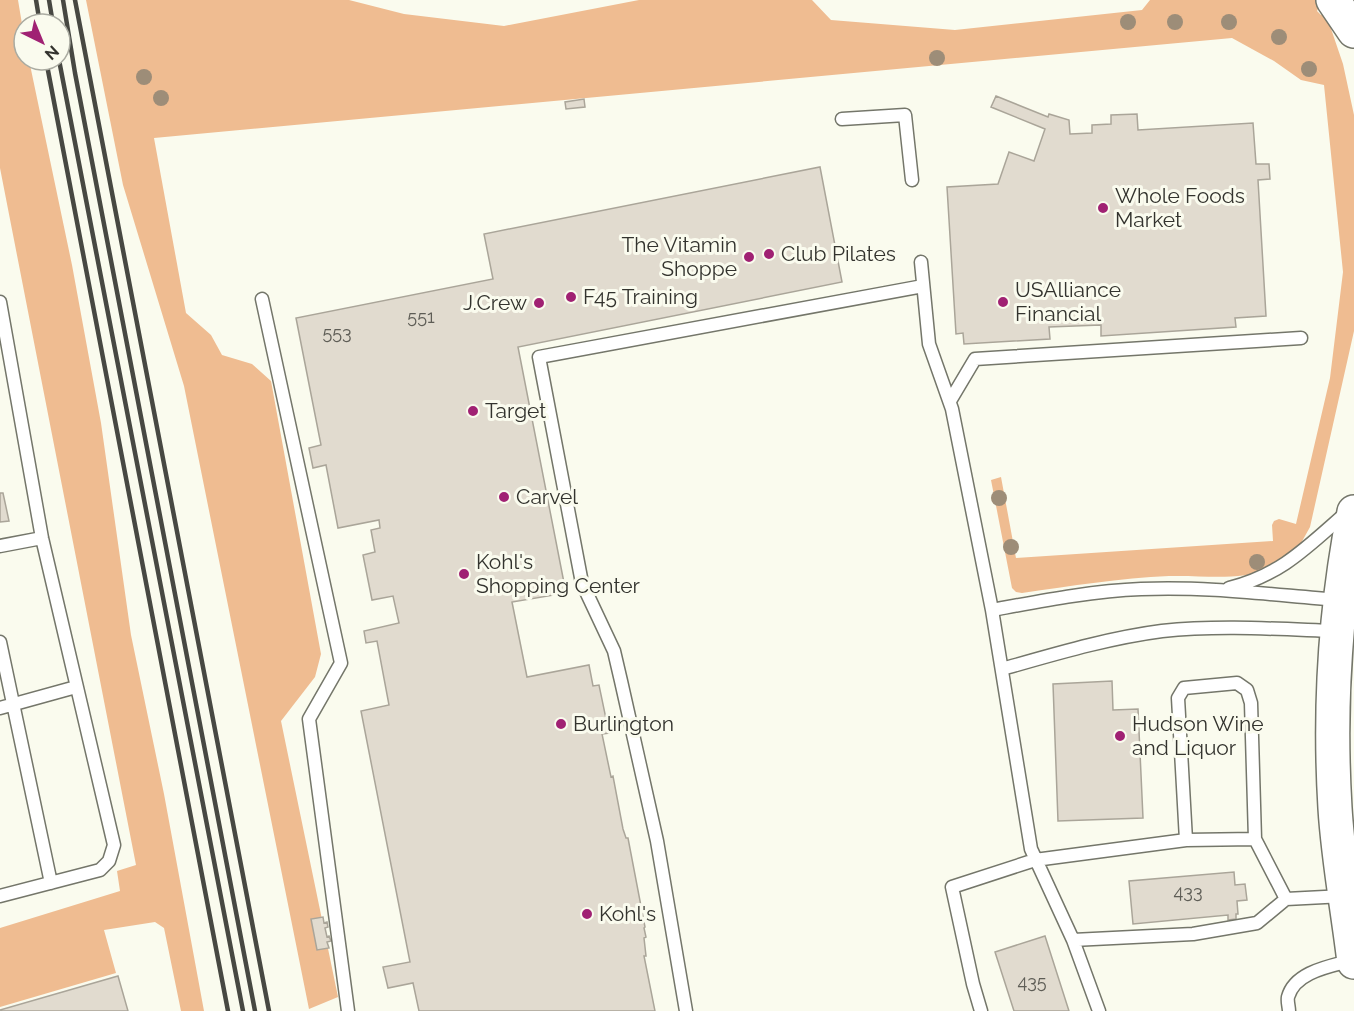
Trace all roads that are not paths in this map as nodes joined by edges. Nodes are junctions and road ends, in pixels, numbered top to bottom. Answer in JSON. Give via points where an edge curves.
{"nodes":[{"id":1,"x":1333,"y":0,"type":"edge"},
{"id":2,"x":1354,"y":31,"type":"edge"},
{"id":3,"x":842,"y":119,"type":"dead end"},
{"id":4,"x":912,"y":180,"type":"dead end"},
{"id":5,"x":921,"y":262,"type":"dead end"},
{"id":6,"x":923,"y":286,"type":"junction"},
{"id":7,"x":262,"y":299,"type":"dead end"},
{"id":8,"x":0,"y":302,"type":"edge"},
{"id":9,"x":1301,"y":338,"type":"dead end"},
{"id":10,"x":950,"y":401,"type":"junction"},
{"id":11,"x":1354,"y":506,"type":"edge"},
{"id":12,"x":1354,"y":512,"type":"edge"},
{"id":13,"x":42,"y":537,"type":"junction"},
{"id":14,"x":0,"y":546,"type":"edge"},
{"id":15,"x":1219,"y":591,"type":"junction"},
{"id":16,"x":992,"y":610,"type":"junction"},
{"id":17,"x":1338,"y":616,"type":"junction"},
{"id":18,"x":0,"y":642,"type":"edge"},
{"id":19,"x":1002,"y":669,"type":"junction"},
{"id":20,"x":76,"y":687,"type":"junction"},
{"id":21,"x":6,"y":706,"type":"edge"},
{"id":22,"x":1255,"y":839,"type":"junction"},
{"id":23,"x":1186,"y":840,"type":"junction"},
{"id":24,"x":1035,"y":860,"type":"junction"},
{"id":25,"x":51,"y":883,"type":"junction"},
{"id":26,"x":1346,"y":895,"type":"junction"},
{"id":27,"x":0,"y":896,"type":"edge"},
{"id":28,"x":1286,"y":899,"type":"junction"},
{"id":29,"x":1073,"y":940,"type":"junction"},
{"id":30,"x":1354,"y":961,"type":"edge"},
{"id":31,"x":348,"y":1011,"type":"edge"},
{"id":32,"x":686,"y":1011,"type":"edge"},
{"id":33,"x":981,"y":1011,"type":"edge"},
{"id":34,"x":1099,"y":1011,"type":"edge"},
{"id":35,"x":1289,"y":1011,"type":"edge"}],
"edges":[{"from":1,"to":2,"type":"main road"},
{"from":3,"to":4,"type":"lane","via":[[905,115]]},
{"from":5,"to":6,"type":"lane"},
{"from":6,"to":10,"type":"lane","via":[[929,344]]},
{"from":6,"to":32,"type":"lane","via":[[539,357],[582,584],[614,651],[623,688],[657,841]]},
{"from":7,"to":31,"type":"lane","via":[[341,663],[309,719]]},
{"from":8,"to":13,"type":"lane"},
{"from":9,"to":10,"type":"lane","via":[[975,359]]},
{"from":10,"to":16,"type":"lane"},
{"from":11,"to":15,"type":"lane","via":[[1281,568]]},
{"from":12,"to":17,"type":"main road"},
{"from":13,"to":14,"type":"lane"},
{"from":13,"to":20,"type":"lane"},
{"from":15,"to":16,"type":"lane","via":[[1140,589]]},
{"from":15,"to":17,"type":"lane"},
{"from":16,"to":19,"type":"lane"},
{"from":17,"to":19,"type":"lane","via":[[1117,638]]},
{"from":17,"to":26,"type":"main road","via":[[1335,809]]},
{"from":18,"to":21,"type":"lane"},
{"from":19,"to":24,"type":"lane"},
{"from":20,"to":21,"type":"lane"},
{"from":20,"to":25,"type":"lane","via":[[114,845],[109,861],[100,870]]},
{"from":21,"to":25,"type":"lane"},
{"from":22,"to":23,"type":"lane"},
{"from":22,"to":23,"type":"lane","via":[[1251,703],[1247,690],[1237,683],[1184,688],[1178,698]]},
{"from":22,"to":28,"type":"lane"},
{"from":23,"to":24,"type":"lane"},
{"from":24,"to":29,"type":"lane"},
{"from":24,"to":33,"type":"lane","via":[[951,887]]},
{"from":25,"to":27,"type":"lane"},
{"from":26,"to":28,"type":"lane"},
{"from":26,"to":30,"type":"main road"},
{"from":28,"to":29,"type":"lane","via":[[1257,923],[1193,934]]},
{"from":29,"to":34,"type":"lane"},
{"from":30,"to":35,"type":"lane","via":[[1317,970],[1298,981],[1288,996]]}]}
